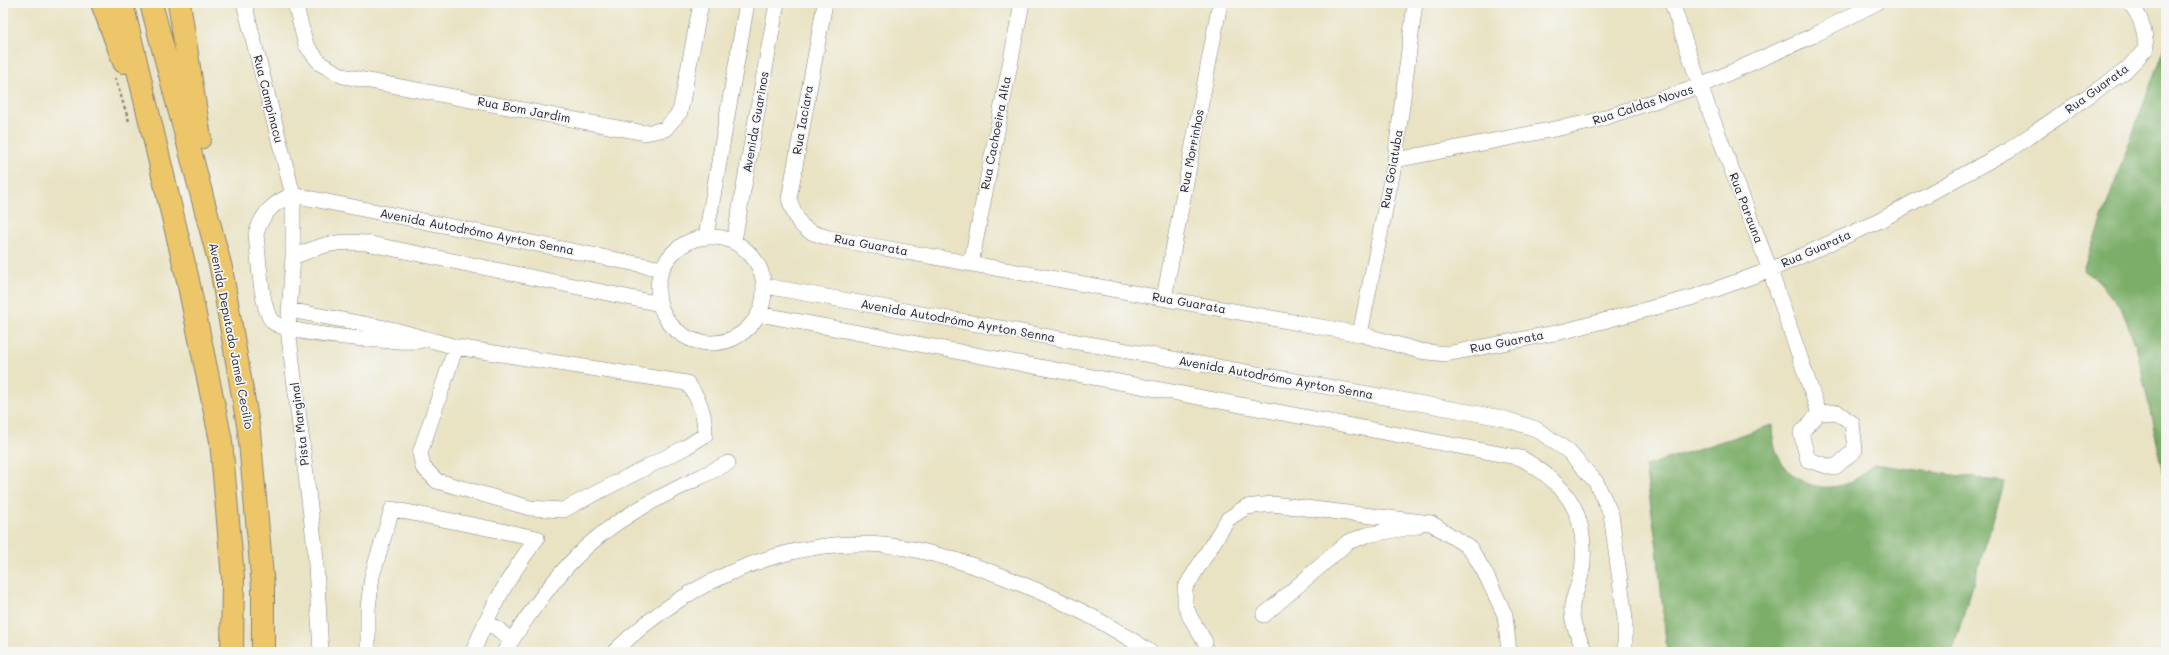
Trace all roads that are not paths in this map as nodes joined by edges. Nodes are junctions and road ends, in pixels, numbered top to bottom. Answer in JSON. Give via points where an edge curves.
{"nodes":[{"id":1,"x":102,"y":3,"type":"edge"},
{"id":2,"x":122,"y":3,"type":"edge"},
{"id":3,"x":151,"y":3,"type":"edge"},
{"id":4,"x":179,"y":3,"type":"edge"},
{"id":5,"x":244,"y":3,"type":"edge"},
{"id":6,"x":295,"y":3,"type":"edge"},
{"id":7,"x":700,"y":3,"type":"edge"},
{"id":8,"x":747,"y":3,"type":"edge"},
{"id":9,"x":777,"y":3,"type":"edge"},
{"id":10,"x":825,"y":3,"type":"edge"},
{"id":11,"x":1022,"y":3,"type":"edge"},
{"id":12,"x":1220,"y":3,"type":"edge"},
{"id":13,"x":1415,"y":3,"type":"edge"},
{"id":14,"x":1672,"y":3,"type":"edge"},
{"id":15,"x":1876,"y":3,"type":"edge"},
{"id":16,"x":2130,"y":3,"type":"edge"},
{"id":17,"x":1700,"y":86,"type":"junction"},
{"id":18,"x":1395,"y":160,"type":"junction"},
{"id":19,"x":293,"y":195,"type":"junction"},
{"id":20,"x":809,"y":232,"type":"joint"},
{"id":21,"x":706,"y":236,"type":"junction"},
{"id":22,"x":734,"y":241,"type":"junction"},
{"id":23,"x":293,"y":257,"type":"junction"},
{"id":24,"x":971,"y":264,"type":"junction"},
{"id":25,"x":221,"y":268,"type":"junction"},
{"id":26,"x":662,"y":269,"type":"junction"},
{"id":27,"x":1770,"y":270,"type":"junction"},
{"id":28,"x":187,"y":276,"type":"junction"},
{"id":29,"x":765,"y":286,"type":"junction"},
{"id":30,"x":1164,"y":298,"type":"junction"},
{"id":31,"x":660,"y":304,"type":"junction"},
{"id":32,"x":289,"y":310,"type":"junction"},
{"id":33,"x":759,"y":314,"type":"junction"},
{"id":34,"x":362,"y":323,"type":"junction"},
{"id":35,"x":288,"y":329,"type":"junction"},
{"id":36,"x":1360,"y":334,"type":"junction"},
{"id":37,"x":361,"y":339,"type":"junction"},
{"id":38,"x":428,"y":340,"type":"junction"},
{"id":39,"x":456,"y":347,"type":"junction"},
{"id":40,"x":1819,"y":413,"type":"dead end"},
{"id":41,"x":728,"y":463,"type":"dead end"},
{"id":42,"x":1431,"y":523,"type":"junction"},
{"id":43,"x":1264,"y":615,"type":"dead end"},
{"id":44,"x":485,"y":622,"type":"junction"},
{"id":45,"x":1206,"y":642,"type":"dead end"},
{"id":46,"x":508,"y":646,"type":"edge"},
{"id":47,"x":232,"y":652,"type":"edge"},
{"id":48,"x":263,"y":652,"type":"edge"},
{"id":49,"x":321,"y":652,"type":"edge"},
{"id":50,"x":368,"y":652,"type":"edge"},
{"id":51,"x":473,"y":652,"type":"edge"},
{"id":52,"x":614,"y":652,"type":"edge"},
{"id":53,"x":1150,"y":652,"type":"edge"},
{"id":54,"x":1509,"y":652,"type":"edge"},
{"id":55,"x":1585,"y":652,"type":"edge"},
{"id":56,"x":1625,"y":652,"type":"edge"}],
"edges":[{"from":1,"to":28,"type":"highway","via":[[127,68]]},
{"from":2,"to":28,"type":"highway"},
{"from":3,"to":25,"type":"highway","name":"Avenida Deputado Jamel Cecilio"},
{"from":4,"to":25,"type":"highway"},
{"from":5,"to":19,"type":"street","name":"Rua Campinacu"},
{"from":6,"to":7,"type":"street","name":"Rua Bom Jardim","via":[[306,45],[321,64],[343,76],[645,133],[666,129],[680,112]]},
{"from":8,"to":21,"type":"street"},
{"from":9,"to":22,"type":"street","name":"Avenida Guarinos"},
{"from":10,"to":20,"type":"street","name":"Rua Iaciara","via":[[789,199],[798,222]]},
{"from":11,"to":24,"type":"street","name":"Rua Cachoeira Alta"},
{"from":12,"to":30,"type":"street","name":"Rua Morrinhos"},
{"from":13,"to":18,"type":"street","name":"Rua Goiatuba"},
{"from":14,"to":17,"type":"street","name":"Rua Parauna"},
{"from":15,"to":17,"type":"street","name":"Rua Caldas Novas","via":[[1812,36]]},
{"from":16,"to":27,"type":"street","name":"Rua Guarata","via":[[2137,11],[2144,28],[2146,49],[2125,71],[2010,150],[1879,221]]},
{"from":17,"to":18,"type":"street","name":"Rua Caldas Novas","via":[[1591,122]]},
{"from":17,"to":27,"type":"street","name":"Rua Parauna"},
{"from":18,"to":36,"type":"street","name":"Rua Goiatuba"},
{"from":19,"to":23,"type":"street","name":"Pista Marginal"},
{"from":19,"to":26,"type":"street","name":"Avenida Autodrómo Ayrton Senna"},
{"from":19,"to":35,"type":"street","via":[[280,200],[270,208],[261,220],[256,234],[265,308],[273,322]]},
{"from":20,"to":24,"type":"street","name":"Rua Guarata","via":[[829,238]]},
{"from":21,"to":22,"type":"street"},
{"from":21,"to":26,"type":"street","via":[[692,239],[679,246]]},
{"from":22,"to":29,"type":"street","via":[[756,260]]},
{"from":23,"to":31,"type":"street","via":[[323,244],[344,241],[366,243]]},
{"from":23,"to":32,"type":"street","name":"Pista Marginal"},
{"from":24,"to":30,"type":"street","name":"Rua Guarata"},
{"from":25,"to":48,"type":"highway","name":"Avenida Deputado Jamel Cecilio","via":[[249,431],[263,586]]},
{"from":26,"to":31,"type":"street","via":[[658,286]]},
{"from":27,"to":36,"type":"street","name":"Rua Guarata","via":[[1694,297],[1565,331],[1446,354],[1420,351]]},
{"from":27,"to":40,"type":"street","name":"Rua Parauna"},
{"from":28,"to":47,"type":"highway","via":[[220,441],[233,578]]},
{"from":29,"to":33,"type":"street"},
{"from":29,"to":56,"type":"street","name":"Avenida Autodrómo Ayrton Senna","via":[[1502,418],[1536,430],[1568,451],[1596,482],[1611,514],[1625,618]]},
{"from":30,"to":36,"type":"street","name":"Rua Guarata"},
{"from":31,"to":33,"type":"street","via":[[668,320],[681,334],[697,342],[716,343],[733,339],[748,329]]},
{"from":32,"to":34,"type":"street"},
{"from":32,"to":35,"type":"street","name":"Pista Marginal"},
{"from":33,"to":55,"type":"street","via":[[1522,458],[1545,472],[1567,494],[1582,529],[1583,562],[1572,606],[1574,626]]},
{"from":34,"to":37,"type":"street"},
{"from":34,"to":38,"type":"street","via":[[410,333]]},
{"from":35,"to":37,"type":"street"},
{"from":35,"to":49,"type":"street","name":"Pista Marginal","via":[[315,548]]},
{"from":37,"to":38,"type":"street","via":[[409,342]]},
{"from":38,"to":39,"type":"street"},
{"from":39,"to":39,"type":"street","via":[[687,383],[698,397],[705,420],[705,434],[686,447],[563,510],[530,508],[437,481],[423,467],[420,453]]},
{"from":41,"to":46,"type":"street","via":[[659,498],[607,530],[571,562],[552,584]]},
{"from":42,"to":43,"type":"street","via":[[1367,535],[1348,542]]},
{"from":42,"to":45,"type":"street","via":[[1272,504],[1246,507],[1228,519],[1185,588],[1185,604],[1190,617]]},
{"from":42,"to":54,"type":"street","via":[[1470,548],[1505,615]]},
{"from":44,"to":46,"type":"street","via":[[498,629]]},
{"from":44,"to":50,"type":"street","via":[[507,580],[537,538],[392,508],[372,576],[368,608]]},
{"from":44,"to":51,"type":"street"},
{"from":52,"to":53,"type":"street","via":[[631,635],[675,601],[725,574],[800,551],[853,546],[905,548],[981,569],[1073,607]]}]}
